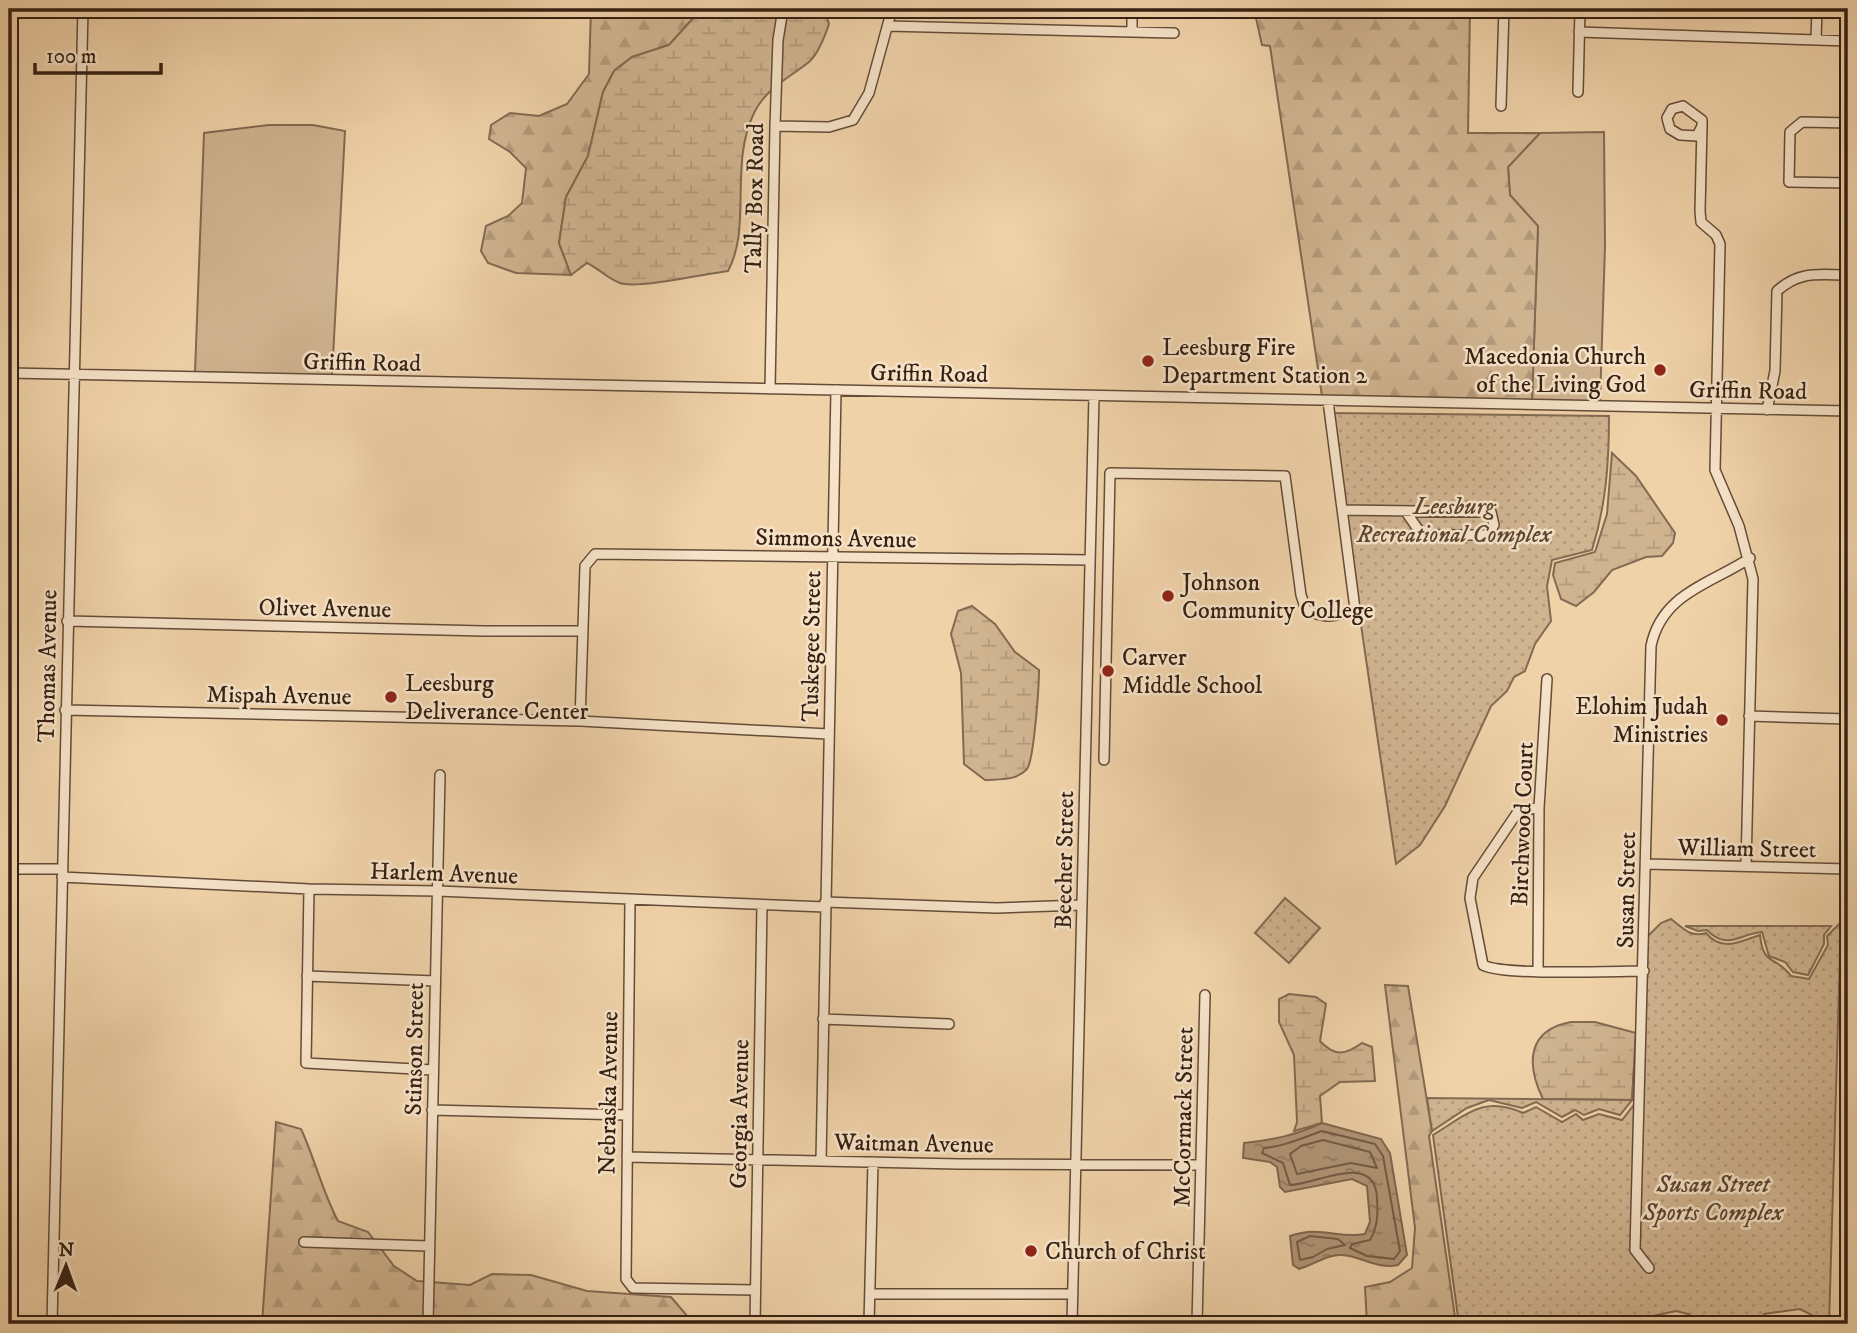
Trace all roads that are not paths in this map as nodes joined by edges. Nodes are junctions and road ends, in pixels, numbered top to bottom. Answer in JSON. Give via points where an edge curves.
{"nodes":[{"id":1,"x":83,"y":9,"type":"edge"},
{"id":2,"x":783,"y":9,"type":"edge"},
{"id":3,"x":892,"y":9,"type":"edge"},
{"id":4,"x":1132,"y":9,"type":"edge"},
{"id":5,"x":1504,"y":9,"type":"edge"},
{"id":6,"x":1580,"y":9,"type":"edge"},
{"id":7,"x":1817,"y":9,"type":"edge"},
{"id":8,"x":888,"y":26,"type":"junction"},
{"id":9,"x":1132,"y":32,"type":"junction"},
{"id":10,"x":1579,"y":32,"type":"junction"},
{"id":11,"x":1174,"y":33,"type":"dead end"},
{"id":12,"x":1816,"y":40,"type":"junction"},
{"id":13,"x":1848,"y":41,"type":"edge"},
{"id":14,"x":1578,"y":92,"type":"dead end"},
{"id":15,"x":1501,"y":106,"type":"dead end"},
{"id":16,"x":1848,"y":123,"type":"edge"},
{"id":17,"x":775,"y":126,"type":"junction"},
{"id":18,"x":1702,"y":126,"type":"dead end"},
{"id":19,"x":1848,"y":183,"type":"edge"},
{"id":20,"x":1848,"y":275,"type":"edge"},
{"id":21,"x":9,"y":373,"type":"edge"},
{"id":22,"x":73,"y":374,"type":"junction"},
{"id":23,"x":770,"y":389,"type":"junction"},
{"id":24,"x":836,"y":390,"type":"junction"},
{"id":25,"x":1094,"y":396,"type":"junction"},
{"id":26,"x":1328,"y":401,"type":"junction"},
{"id":27,"x":1715,"y":409,"type":"junction"},
{"id":28,"x":1767,"y":410,"type":"junction"},
{"id":29,"x":1848,"y":411,"type":"edge"},
{"id":30,"x":1342,"y":510,"type":"junction"},
{"id":31,"x":1406,"y":512,"type":"junction"},
{"id":32,"x":832,"y":557,"type":"junction"},
{"id":33,"x":1749,"y":558,"type":"junction"},
{"id":34,"x":1089,"y":560,"type":"junction"},
{"id":35,"x":67,"y":621,"type":"junction"},
{"id":36,"x":583,"y":631,"type":"junction"},
{"id":37,"x":1547,"y":679,"type":"dead end"},
{"id":38,"x":65,"y":710,"type":"junction"},
{"id":39,"x":1749,"y":716,"type":"junction"},
{"id":40,"x":1848,"y":719,"type":"edge"},
{"id":41,"x":580,"y":721,"type":"junction"},
{"id":42,"x":828,"y":734,"type":"junction"},
{"id":43,"x":1104,"y":760,"type":"dead end"},
{"id":44,"x":440,"y":775,"type":"dead end"},
{"id":45,"x":1539,"y":808,"type":"junction"},
{"id":46,"x":1848,"y":810,"type":"edge"},
{"id":47,"x":1646,"y":864,"type":"junction"},
{"id":48,"x":1746,"y":866,"type":"junction"},
{"id":49,"x":9,"y":869,"type":"edge"},
{"id":50,"x":1847,"y":869,"type":"edge"},
{"id":51,"x":62,"y":873,"type":"junction"},
{"id":52,"x":309,"y":889,"type":"junction"},
{"id":53,"x":438,"y":891,"type":"junction"},
{"id":54,"x":630,"y":900,"type":"junction"},
{"id":55,"x":825,"y":904,"type":"junction"},
{"id":56,"x":762,"y":905,"type":"junction"},
{"id":57,"x":1082,"y":905,"type":"junction"},
{"id":58,"x":1538,"y":971,"type":"junction"},
{"id":59,"x":1644,"y":971,"type":"junction"},
{"id":60,"x":307,"y":976,"type":"junction"},
{"id":61,"x":435,"y":981,"type":"junction"},
{"id":62,"x":1205,"y":995,"type":"dead end"},
{"id":63,"x":823,"y":1020,"type":"junction"},
{"id":64,"x":949,"y":1024,"type":"dead end"},
{"id":65,"x":433,"y":1070,"type":"junction"},
{"id":66,"x":432,"y":1110,"type":"junction"},
{"id":67,"x":627,"y":1115,"type":"junction"},
{"id":68,"x":626,"y":1157,"type":"junction"},
{"id":69,"x":758,"y":1160,"type":"junction"},
{"id":70,"x":821,"y":1161,"type":"junction"},
{"id":71,"x":873,"y":1162,"type":"junction"},
{"id":72,"x":1077,"y":1165,"type":"junction"},
{"id":73,"x":1200,"y":1165,"type":"junction"},
{"id":74,"x":304,"y":1242,"type":"dead end"},
{"id":75,"x":429,"y":1246,"type":"junction"},
{"id":76,"x":1649,"y":1268,"type":"dead end"},
{"id":77,"x":755,"y":1290,"type":"junction"},
{"id":78,"x":870,"y":1294,"type":"junction"},
{"id":79,"x":1073,"y":1294,"type":"junction"},
{"id":80,"x":52,"y":1324,"type":"edge"},
{"id":81,"x":428,"y":1324,"type":"edge"},
{"id":82,"x":755,"y":1324,"type":"edge"},
{"id":83,"x":869,"y":1324,"type":"edge"},
{"id":84,"x":1072,"y":1324,"type":"edge"},
{"id":85,"x":1197,"y":1324,"type":"edge"}],
"edges":[{"from":1,"to":22,"type":"street","name":"Thomas Avenue"},
{"from":2,"to":17,"type":"street","name":"Tally Box Road"},
{"from":3,"to":8,"type":"street"},
{"from":4,"to":9,"type":"street"},
{"from":5,"to":15,"type":"street"},
{"from":6,"to":10,"type":"street"},
{"from":7,"to":12,"type":"street"},
{"from":8,"to":9,"type":"street"},
{"from":8,"to":17,"type":"street","via":[[869,93],[853,120],[829,127]]},
{"from":9,"to":11,"type":"street"},
{"from":10,"to":12,"type":"street"},
{"from":10,"to":14,"type":"street"},
{"from":12,"to":13,"type":"street"},
{"from":16,"to":19,"type":"street","via":[[1802,122],[1790,132],[1789,182]]},
{"from":17,"to":23,"type":"street","name":"Tally Box Road"},
{"from":18,"to":27,"type":"street","via":[[1701,222],[1720,244]]},
{"from":20,"to":28,"type":"street","via":[[1808,275],[1791,279],[1777,291],[1775,371]]},
{"from":21,"to":22,"type":"street","name":"Griffin Road"},
{"from":22,"to":23,"type":"street","name":"Griffin Road"},
{"from":22,"to":35,"type":"street","name":"Thomas Avenue"},
{"from":23,"to":24,"type":"street","name":"Griffin Road"},
{"from":24,"to":25,"type":"street","name":"Griffin Road"},
{"from":24,"to":32,"type":"street","name":"Tuskegee Street"},
{"from":25,"to":26,"type":"street","name":"Griffin Road"},
{"from":25,"to":34,"type":"street","name":"Beecher Street"},
{"from":26,"to":27,"type":"street","name":"Griffin Road"},
{"from":26,"to":30,"type":"street"},
{"from":27,"to":28,"type":"street","name":"Griffin Road"},
{"from":27,"to":33,"type":"street","via":[[1715,470]]},
{"from":28,"to":29,"type":"street","name":"Griffin Road"},
{"from":30,"to":31,"type":"street"},
{"from":30,"to":43,"type":"street","via":[[1355,609],[1339,616],[1318,616],[1306,610],[1301,595],[1285,476],[1110,473]]},
{"from":31,"to":31,"type":"street","via":[[1491,512],[1494,526],[1488,535],[1422,535]]},
{"from":32,"to":34,"type":"street","name":"Simmons Avenue"},
{"from":32,"to":36,"type":"street","name":"Simmons Avenue","via":[[600,553],[586,564]]},
{"from":32,"to":42,"type":"street","name":"Tuskegee Street"},
{"from":33,"to":39,"type":"street","via":[[1753,579]]},
{"from":33,"to":47,"type":"street","name":"Susan Street","via":[[1684,594],[1665,613],[1653,638]]},
{"from":34,"to":57,"type":"street","name":"Beecher Street"},
{"from":35,"to":36,"type":"street","name":"Olivet Avenue"},
{"from":35,"to":38,"type":"street","name":"Thomas Avenue"},
{"from":36,"to":41,"type":"street"},
{"from":37,"to":45,"type":"street","name":"Birchwood Court"},
{"from":38,"to":41,"type":"street","name":"Mispah Avenue"},
{"from":38,"to":51,"type":"street","name":"Thomas Avenue"},
{"from":39,"to":40,"type":"street"},
{"from":39,"to":48,"type":"street"},
{"from":41,"to":42,"type":"street","name":"Mispah Avenue"},
{"from":42,"to":55,"type":"street","name":"Tuskegee Street"},
{"from":44,"to":53,"type":"street","name":"Stinson Street"},
{"from":45,"to":58,"type":"street","name":"Birchwood Court"},
{"from":45,"to":58,"type":"street","via":[[1519,810],[1473,878],[1470,898],[1483,965]]},
{"from":46,"to":50,"type":"street"},
{"from":47,"to":48,"type":"street","name":"William Street"},
{"from":47,"to":59,"type":"street","name":"Susan Street"},
{"from":48,"to":50,"type":"street","name":"William Street"},
{"from":49,"to":51,"type":"street","name":"Harlem Avenue"},
{"from":51,"to":52,"type":"street","name":"Harlem Avenue"},
{"from":51,"to":80,"type":"street","name":"Thomas Avenue"},
{"from":52,"to":53,"type":"street","name":"Harlem Avenue"},
{"from":52,"to":60,"type":"street"},
{"from":53,"to":54,"type":"street","name":"Harlem Avenue"},
{"from":53,"to":61,"type":"street","name":"Stinson Street"},
{"from":54,"to":56,"type":"street","name":"Harlem Avenue"},
{"from":54,"to":67,"type":"street","name":"Nebraska Avenue"},
{"from":55,"to":56,"type":"street","name":"Harlem Avenue"},
{"from":55,"to":57,"type":"street","name":"Harlem Avenue"},
{"from":55,"to":63,"type":"street","name":"Tuskegee Street"},
{"from":56,"to":69,"type":"street","name":"Georgia Avenue"},
{"from":57,"to":72,"type":"street","name":"Beecher Street"},
{"from":58,"to":59,"type":"street"},
{"from":59,"to":76,"type":"street","name":"Susan Street","via":[[1635,1250]]},
{"from":60,"to":61,"type":"street"},
{"from":60,"to":65,"type":"street","via":[[306,1063]]},
{"from":61,"to":65,"type":"street","name":"Stinson Street"},
{"from":62,"to":73,"type":"street","name":"McCormack Street"},
{"from":63,"to":64,"type":"street"},
{"from":63,"to":70,"type":"street","name":"Tuskegee Street"},
{"from":65,"to":66,"type":"street","name":"Stinson Street"},
{"from":66,"to":67,"type":"street"},
{"from":66,"to":75,"type":"street","name":"Stinson Street"},
{"from":67,"to":68,"type":"street","name":"Nebraska Avenue"},
{"from":68,"to":69,"type":"street","name":"Waitman Avenue"},
{"from":68,"to":77,"type":"street","name":"Nebraska Avenue","via":[[625,1276],[630,1286]]},
{"from":69,"to":70,"type":"street","name":"Waitman Avenue"},
{"from":69,"to":77,"type":"street","name":"Georgia Avenue"},
{"from":70,"to":71,"type":"street","name":"Waitman Avenue"},
{"from":71,"to":72,"type":"street","name":"Waitman Avenue"},
{"from":71,"to":78,"type":"street"},
{"from":72,"to":73,"type":"street","name":"Waitman Avenue"},
{"from":72,"to":79,"type":"street","name":"Beecher Street"},
{"from":73,"to":85,"type":"street","name":"McCormack Street"},
{"from":74,"to":75,"type":"street"},
{"from":75,"to":81,"type":"street","name":"Stinson Street"},
{"from":77,"to":82,"type":"street","name":"Georgia Avenue"},
{"from":78,"to":79,"type":"street"},
{"from":78,"to":83,"type":"street"},
{"from":79,"to":84,"type":"street","name":"Beecher Street"}]}
